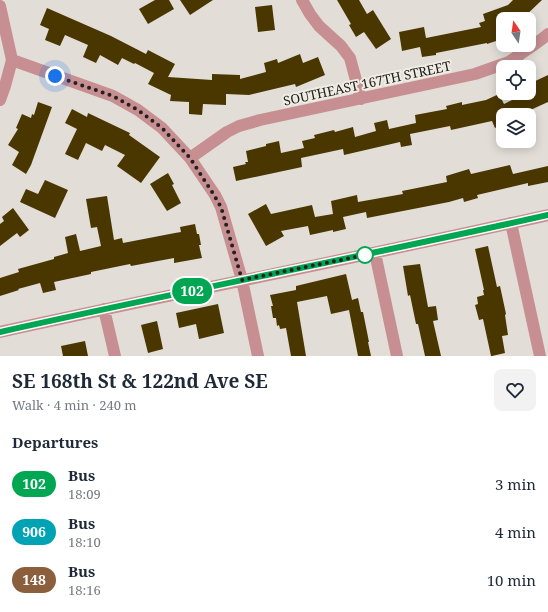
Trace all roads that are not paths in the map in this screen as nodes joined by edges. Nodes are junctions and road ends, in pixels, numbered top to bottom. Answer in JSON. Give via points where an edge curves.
{"nodes":[{"id":1,"x":302,"y":0,"type":"edge"},
{"id":2,"x":0,"y":6,"type":"edge"},
{"id":3,"x":548,"y":34,"type":"edge"},
{"id":4,"x":12,"y":60,"type":"junction"},
{"id":5,"x":361,"y":99,"type":"junction"},
{"id":6,"x":0,"y":100,"type":"edge"},
{"id":7,"x":190,"y":158,"type":"junction"},
{"id":8,"x":548,"y":215,"type":"edge"},
{"id":9,"x":511,"y":223,"type":"junction"},
{"id":10,"x":374,"y":253,"type":"junction"},
{"id":11,"x":242,"y":280,"type":"junction"},
{"id":12,"x":104,"y":309,"type":"junction"},
{"id":13,"x":0,"y":332,"type":"edge"},
{"id":14,"x":115,"y":356,"type":"edge"},
{"id":15,"x":258,"y":356,"type":"edge"},
{"id":16,"x":397,"y":356,"type":"edge"},
{"id":17,"x":540,"y":356,"type":"edge"}],
"edges":[{"from":1,"to":5,"type":"street","via":[[319,26],[350,58]]},
{"from":2,"to":4,"type":"street"},
{"from":3,"to":5,"type":"street","name":"SOUTHEAST 167TH STREET","via":[[509,62],[475,74]]},
{"from":4,"to":6,"type":"street"},
{"from":4,"to":7,"type":"street","via":[[113,96],[162,128]]},
{"from":5,"to":7,"type":"street","name":"SOUTHEAST 167TH STREET","via":[[239,126]]},
{"from":7,"to":11,"type":"street","via":[[221,207]]},
{"from":8,"to":9,"type":"street"},
{"from":9,"to":10,"type":"street"},
{"from":9,"to":17,"type":"street"},
{"from":10,"to":11,"type":"street"},
{"from":10,"to":16,"type":"street"},
{"from":11,"to":12,"type":"street"},
{"from":11,"to":15,"type":"street"},
{"from":12,"to":13,"type":"street"},
{"from":12,"to":14,"type":"street"}]}
